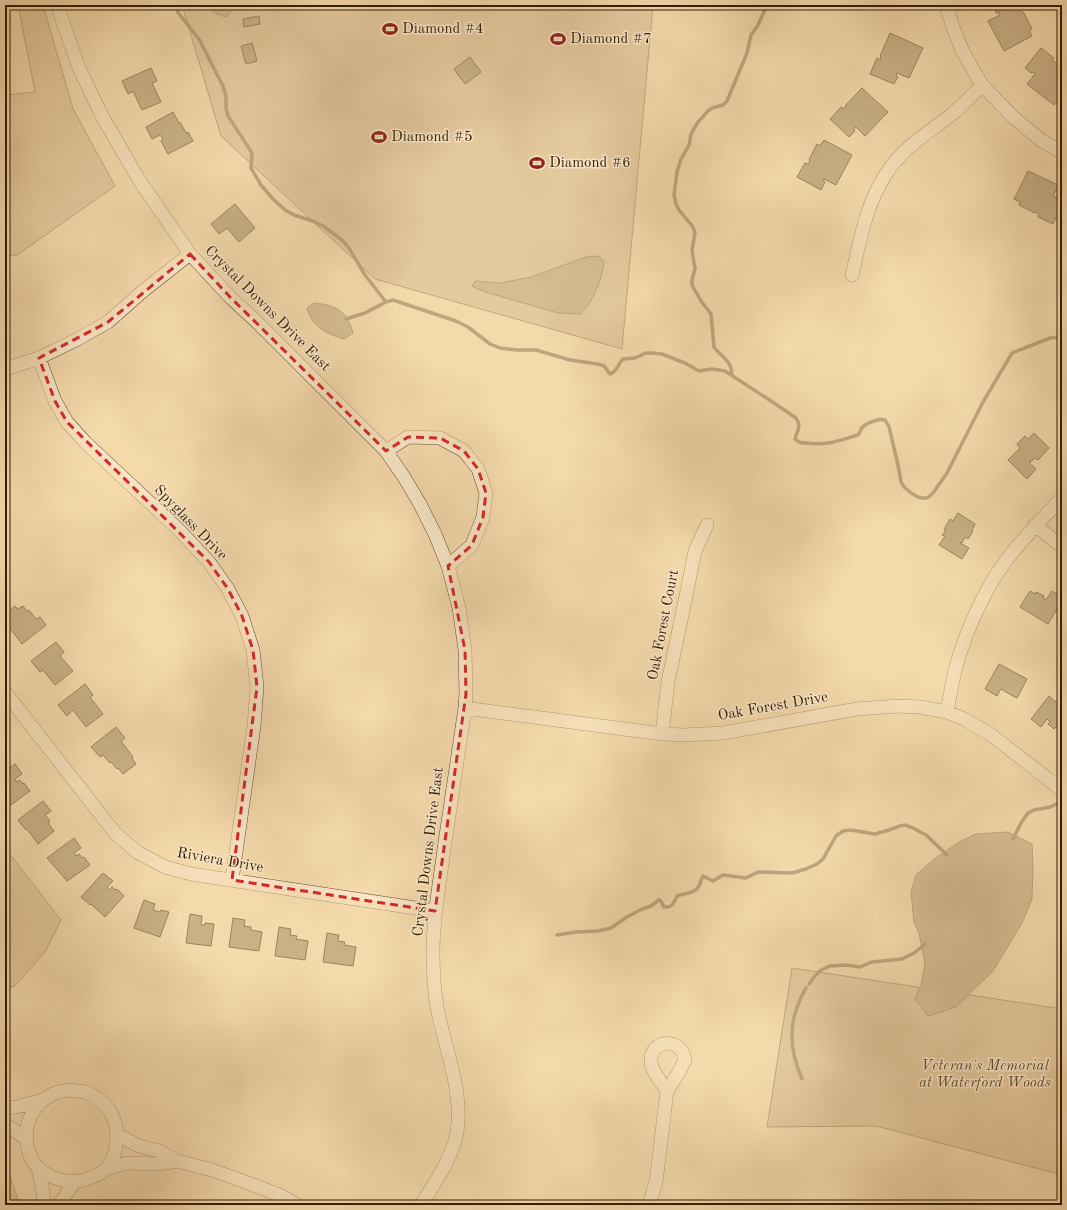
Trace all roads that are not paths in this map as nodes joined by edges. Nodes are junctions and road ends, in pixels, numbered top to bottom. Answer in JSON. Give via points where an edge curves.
{"nodes":[{"id":1,"x":57,"y":5,"type":"edge"},
{"id":2,"x":946,"y":5,"type":"edge"},
{"id":3,"x":982,"y":85,"type":"junction"},
{"id":4,"x":1062,"y":152,"type":"edge"},
{"id":5,"x":190,"y":254,"type":"junction"},
{"id":6,"x":852,"y":276,"type":"dead end"},
{"id":7,"x":40,"y":358,"type":"junction"},
{"id":8,"x":5,"y":369,"type":"edge"},
{"id":9,"x":386,"y":451,"type":"junction"},
{"id":10,"x":1062,"y":498,"type":"edge"},
{"id":11,"x":707,"y":525,"type":"dead end"},
{"id":12,"x":1035,"y":525,"type":"junction"},
{"id":13,"x":1062,"y":547,"type":"edge"},
{"id":14,"x":448,"y":566,"type":"junction"},
{"id":15,"x":5,"y":692,"type":"edge"},
{"id":16,"x":465,"y":708,"type":"junction"},
{"id":17,"x":947,"y":712,"type":"junction"},
{"id":18,"x":662,"y":734,"type":"junction"},
{"id":19,"x":1062,"y":790,"type":"edge"},
{"id":20,"x":232,"y":880,"type":"junction"},
{"id":21,"x":435,"y":911,"type":"junction"},
{"id":22,"x":666,"y":1091,"type":"dead end"},
{"id":23,"x":43,"y":1100,"type":"junction"},
{"id":24,"x":5,"y":1108,"type":"edge"},
{"id":25,"x":5,"y":1126,"type":"edge"},
{"id":26,"x":118,"y":1135,"type":"junction"},
{"id":27,"x":26,"y":1140,"type":"junction"},
{"id":28,"x":177,"y":1161,"type":"junction"},
{"id":29,"x":38,"y":1168,"type":"junction"},
{"id":30,"x":108,"y":1168,"type":"junction"},
{"id":31,"x":76,"y":1181,"type":"junction"},
{"id":32,"x":44,"y":1205,"type":"edge"},
{"id":33,"x":60,"y":1205,"type":"edge"},
{"id":34,"x":297,"y":1205,"type":"edge"},
{"id":35,"x":421,"y":1205,"type":"edge"},
{"id":36,"x":650,"y":1205,"type":"edge"}],
"edges":[{"from":1,"to":5,"type":"street","name":"Crystal Downs Drive East","via":[[79,68],[102,116],[139,180]]},
{"from":2,"to":3,"type":"street","via":[[963,52]]},
{"from":3,"to":4,"type":"street","via":[[1013,117],[1042,141]]},
{"from":3,"to":6,"type":"street","via":[[952,114],[910,145],[886,173],[867,214]]},
{"from":5,"to":7,"type":"street","via":[[108,322]]},
{"from":5,"to":9,"type":"street","name":"Crystal Downs Drive East"},
{"from":7,"to":8,"type":"street"},
{"from":7,"to":20,"type":"street","name":"Spyglass Drive","via":[[55,401],[67,422],[209,562],[228,589],[242,616],[253,650],[257,687],[254,726]]},
{"from":9,"to":14,"type":"street","name":"Crystal Downs Drive East","via":[[420,504]]},
{"from":9,"to":14,"type":"street","via":[[408,437],[440,438],[464,450],[478,469],[486,493],[483,517],[472,545]]},
{"from":10,"to":12,"type":"street"},
{"from":11,"to":18,"type":"street","name":"Oak Forest Court","via":[[695,551],[668,682]]},
{"from":12,"to":13,"type":"street"},
{"from":12,"to":17,"type":"street","via":[[1004,563],[982,600],[956,667]]},
{"from":14,"to":16,"type":"street","name":"Crystal Downs Drive East","via":[[459,608],[465,650]]},
{"from":15,"to":20,"type":"street","name":"Riviera Drive","via":[[115,833],[137,852],[164,867]]},
{"from":16,"to":18,"type":"street","name":"Oak Forest Drive"},
{"from":16,"to":21,"type":"street","name":"Crystal Downs Drive East"},
{"from":17,"to":18,"type":"street","name":"Oak Forest Drive","via":[[920,707],[891,706],[857,709],[723,733]]},
{"from":17,"to":19,"type":"street","name":"Oak Forest Drive","via":[[990,734]]},
{"from":20,"to":21,"type":"street","name":"Riviera Drive"},
{"from":21,"to":35,"type":"street","name":"Crystal Downs Drive East","via":[[434,985],[438,1015],[452,1067],[458,1104],[457,1132],[443,1169]]},
{"from":22,"to":36,"type":"street","via":[[656,1182]]},
{"from":23,"to":24,"type":"street","via":[[17,1108]]},
{"from":23,"to":26,"type":"street","via":[[56,1093],[70,1090],[85,1092],[98,1098],[108,1108],[115,1121]]},
{"from":23,"to":27,"type":"street","via":[[33,1110],[27,1124]]},
{"from":25,"to":27,"type":"street"},
{"from":26,"to":28,"type":"street"},
{"from":26,"to":30,"type":"street","via":[[116,1150]]},
{"from":27,"to":29,"type":"street","via":[[30,1155]]},
{"from":28,"to":30,"type":"street","via":[[159,1164],[128,1163]]},
{"from":28,"to":34,"type":"street","via":[[241,1180],[282,1196]]},
{"from":29,"to":31,"type":"street","via":[[51,1177],[67,1182]]},
{"from":29,"to":32,"type":"street"},
{"from":30,"to":31,"type":"street","via":[[97,1175]]},
{"from":31,"to":33,"type":"street"}]}
